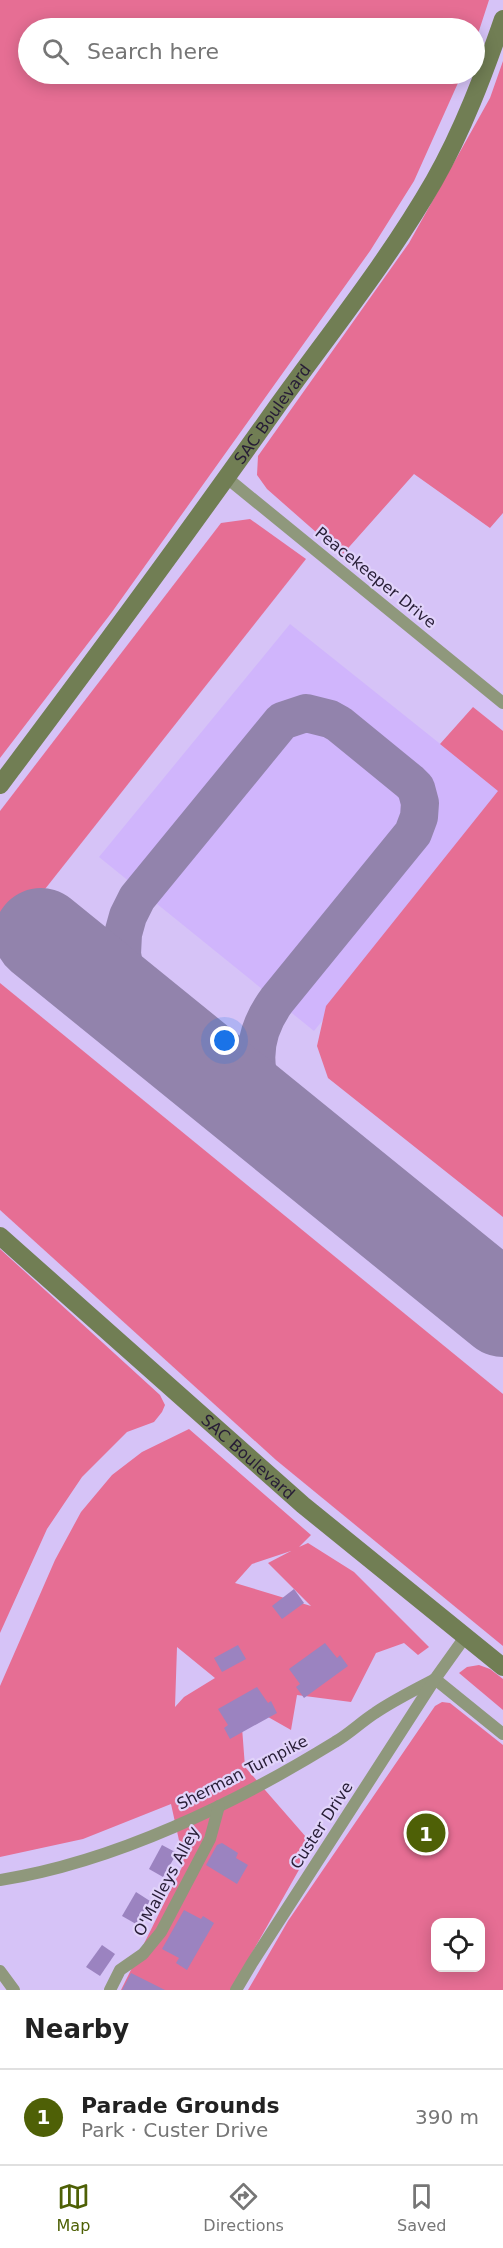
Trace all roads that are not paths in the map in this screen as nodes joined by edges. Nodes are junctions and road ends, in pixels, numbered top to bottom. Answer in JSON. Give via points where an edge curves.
{"nodes":[{"id":1,"x":503,"y":20,"type":"edge"},
{"id":2,"x":485,"y":67,"type":"edge"},
{"id":3,"x":479,"y":84,"type":"edge"},
{"id":4,"x":227,"y":478,"type":"junction"},
{"id":5,"x":503,"y":703,"type":"edge"},
{"id":6,"x":0,"y":785,"type":"edge"},
{"id":7,"x":0,"y":1236,"type":"edge"},
{"id":8,"x":465,"y":1637,"type":"junction"},
{"id":9,"x":503,"y":1667,"type":"edge"},
{"id":10,"x":435,"y":1679,"type":"junction"},
{"id":11,"x":503,"y":1734,"type":"edge"},
{"id":12,"x":219,"y":1806,"type":"junction"},
{"id":13,"x":0,"y":1880,"type":"edge"},
{"id":14,"x":0,"y":1971,"type":"edge"},
{"id":15,"x":14,"y":1990,"type":"edge"},
{"id":16,"x":110,"y":1990,"type":"edge"},
{"id":17,"x":236,"y":1990,"type":"edge"}],
"edges":[{"from":1,"to":2,"type":"street","name":"SAC Boulevard"},
{"from":3,"to":4,"type":"street","name":"SAC Boulevard","via":[[435,179],[386,257]]},
{"from":4,"to":5,"type":"street","name":"Peacekeeper Drive"},
{"from":4,"to":6,"type":"street","name":"SAC Boulevard"},
{"from":7,"to":8,"type":"street","name":"SAC Boulevard","via":[[303,1505]]},
{"from":8,"to":9,"type":"street","name":"SAC Boulevard"},
{"from":8,"to":10,"type":"street","name":"Sherman Turnpike"},
{"from":10,"to":11,"type":"street"},
{"from":10,"to":12,"type":"street","name":"Sherman Turnpike","via":[[377,1711],[337,1741]]},
{"from":10,"to":17,"type":"street","name":"Custer Drive"},
{"from":12,"to":13,"type":"street","name":"Sherman Turnpike","via":[[90,1859]]},
{"from":12,"to":16,"type":"street","name":"O'Malleys Alley","via":[[210,1839],[161,1932],[143,1954],[120,1970]]},
{"from":14,"to":15,"type":"street"}]}
